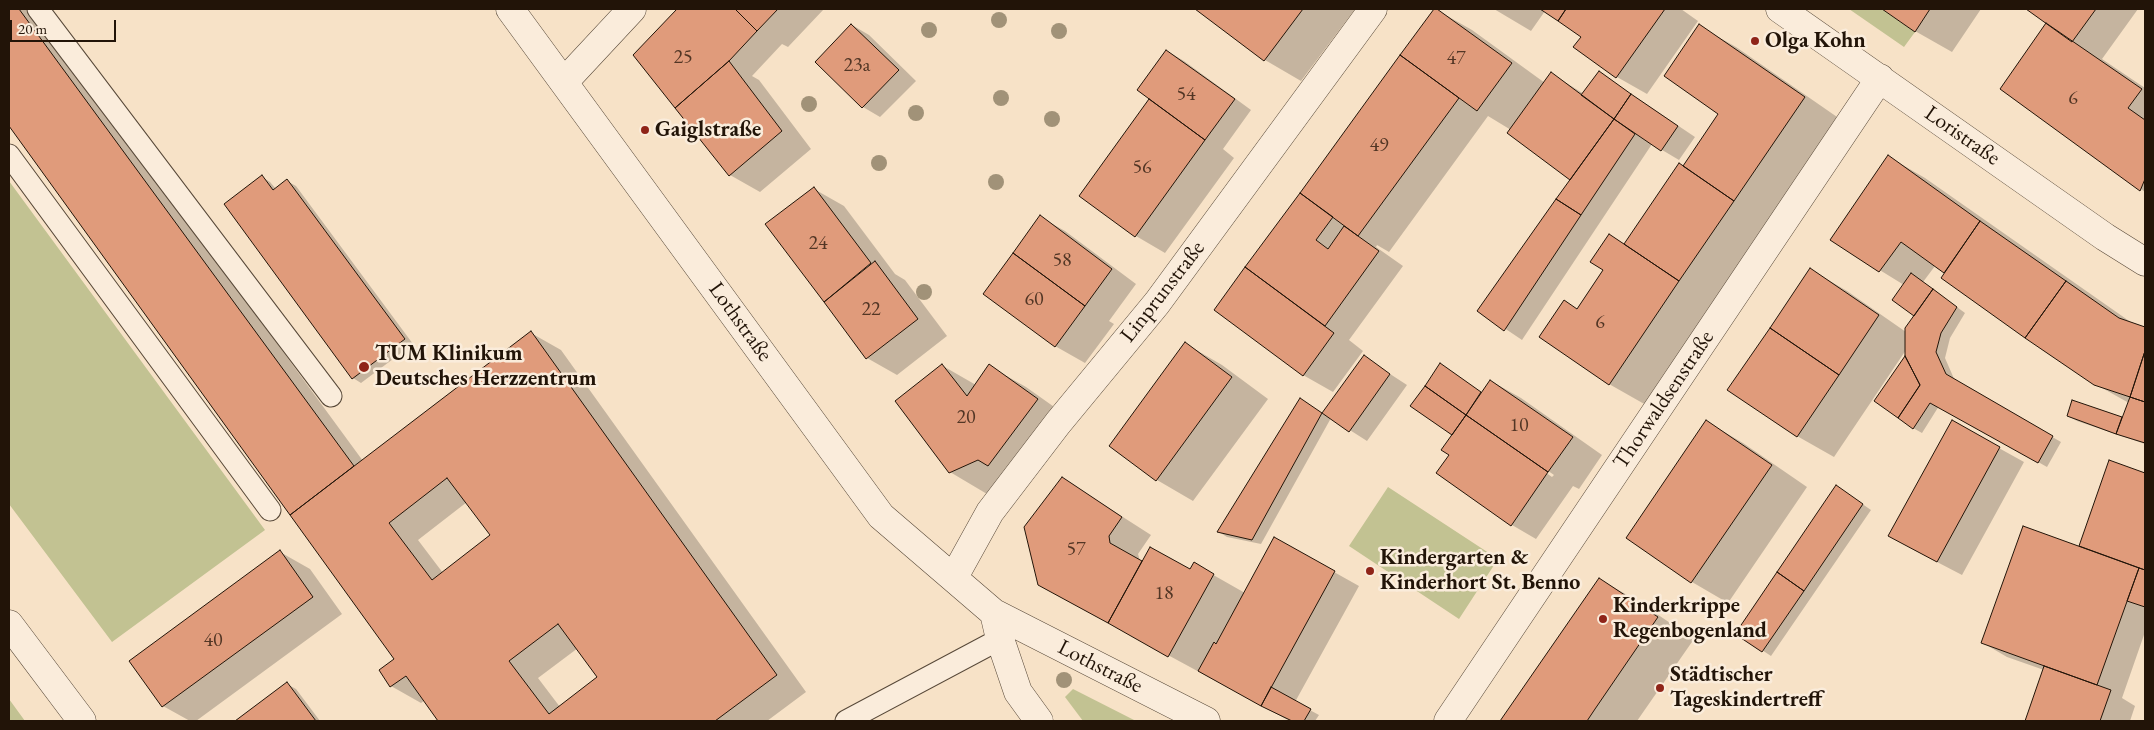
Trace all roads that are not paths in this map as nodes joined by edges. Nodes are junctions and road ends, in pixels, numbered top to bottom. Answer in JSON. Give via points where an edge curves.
{"nodes":[{"id":1,"x":38,"y":9,"type":"edge"},
{"id":2,"x":510,"y":9,"type":"edge"},
{"id":3,"x":632,"y":9,"type":"edge"},
{"id":4,"x":1374,"y":9,"type":"edge"},
{"id":5,"x":1780,"y":9,"type":"edge"},
{"id":6,"x":1880,"y":78,"type":"junction"},
{"id":7,"x":564,"y":82,"type":"junction"},
{"id":8,"x":9,"y":155,"type":"edge"},
{"id":9,"x":2145,"y":262,"type":"edge"},
{"id":10,"x":331,"y":396,"type":"dead end"},
{"id":11,"x":270,"y":510,"type":"dead end"},
{"id":12,"x":954,"y":577,"type":"junction"},
{"id":13,"x":9,"y":624,"type":"edge"},
{"id":14,"x":997,"y":626,"type":"junction"},
{"id":15,"x":82,"y":721,"type":"edge"},
{"id":16,"x":846,"y":721,"type":"edge"},
{"id":17,"x":1039,"y":721,"type":"edge"},
{"id":18,"x":1206,"y":721,"type":"edge"},
{"id":19,"x":1448,"y":721,"type":"edge"}],
"edges":[{"from":1,"to":10,"type":"lane"},
{"from":2,"to":7,"type":"street","name":"Lothstraße"},
{"from":3,"to":7,"type":"street"},
{"from":4,"to":12,"type":"street","name":"Linprunstraße","via":[[1157,303],[990,512]]},
{"from":5,"to":6,"type":"street","name":"Loristraße"},
{"from":6,"to":9,"type":"street","name":"Loristraße"},
{"from":6,"to":19,"type":"street","name":"Thorwaldsenstraße"},
{"from":7,"to":12,"type":"street","name":"Lothstraße","via":[[882,516]]},
{"from":8,"to":11,"type":"lane"},
{"from":12,"to":14,"type":"street","name":"Lothstraße"},
{"from":13,"to":15,"type":"street"},
{"from":14,"to":16,"type":"lane"},
{"from":14,"to":17,"type":"street","name":"Lothstraße","via":[[1018,692]]},
{"from":14,"to":18,"type":"street","name":"Lothstraße"}]}
